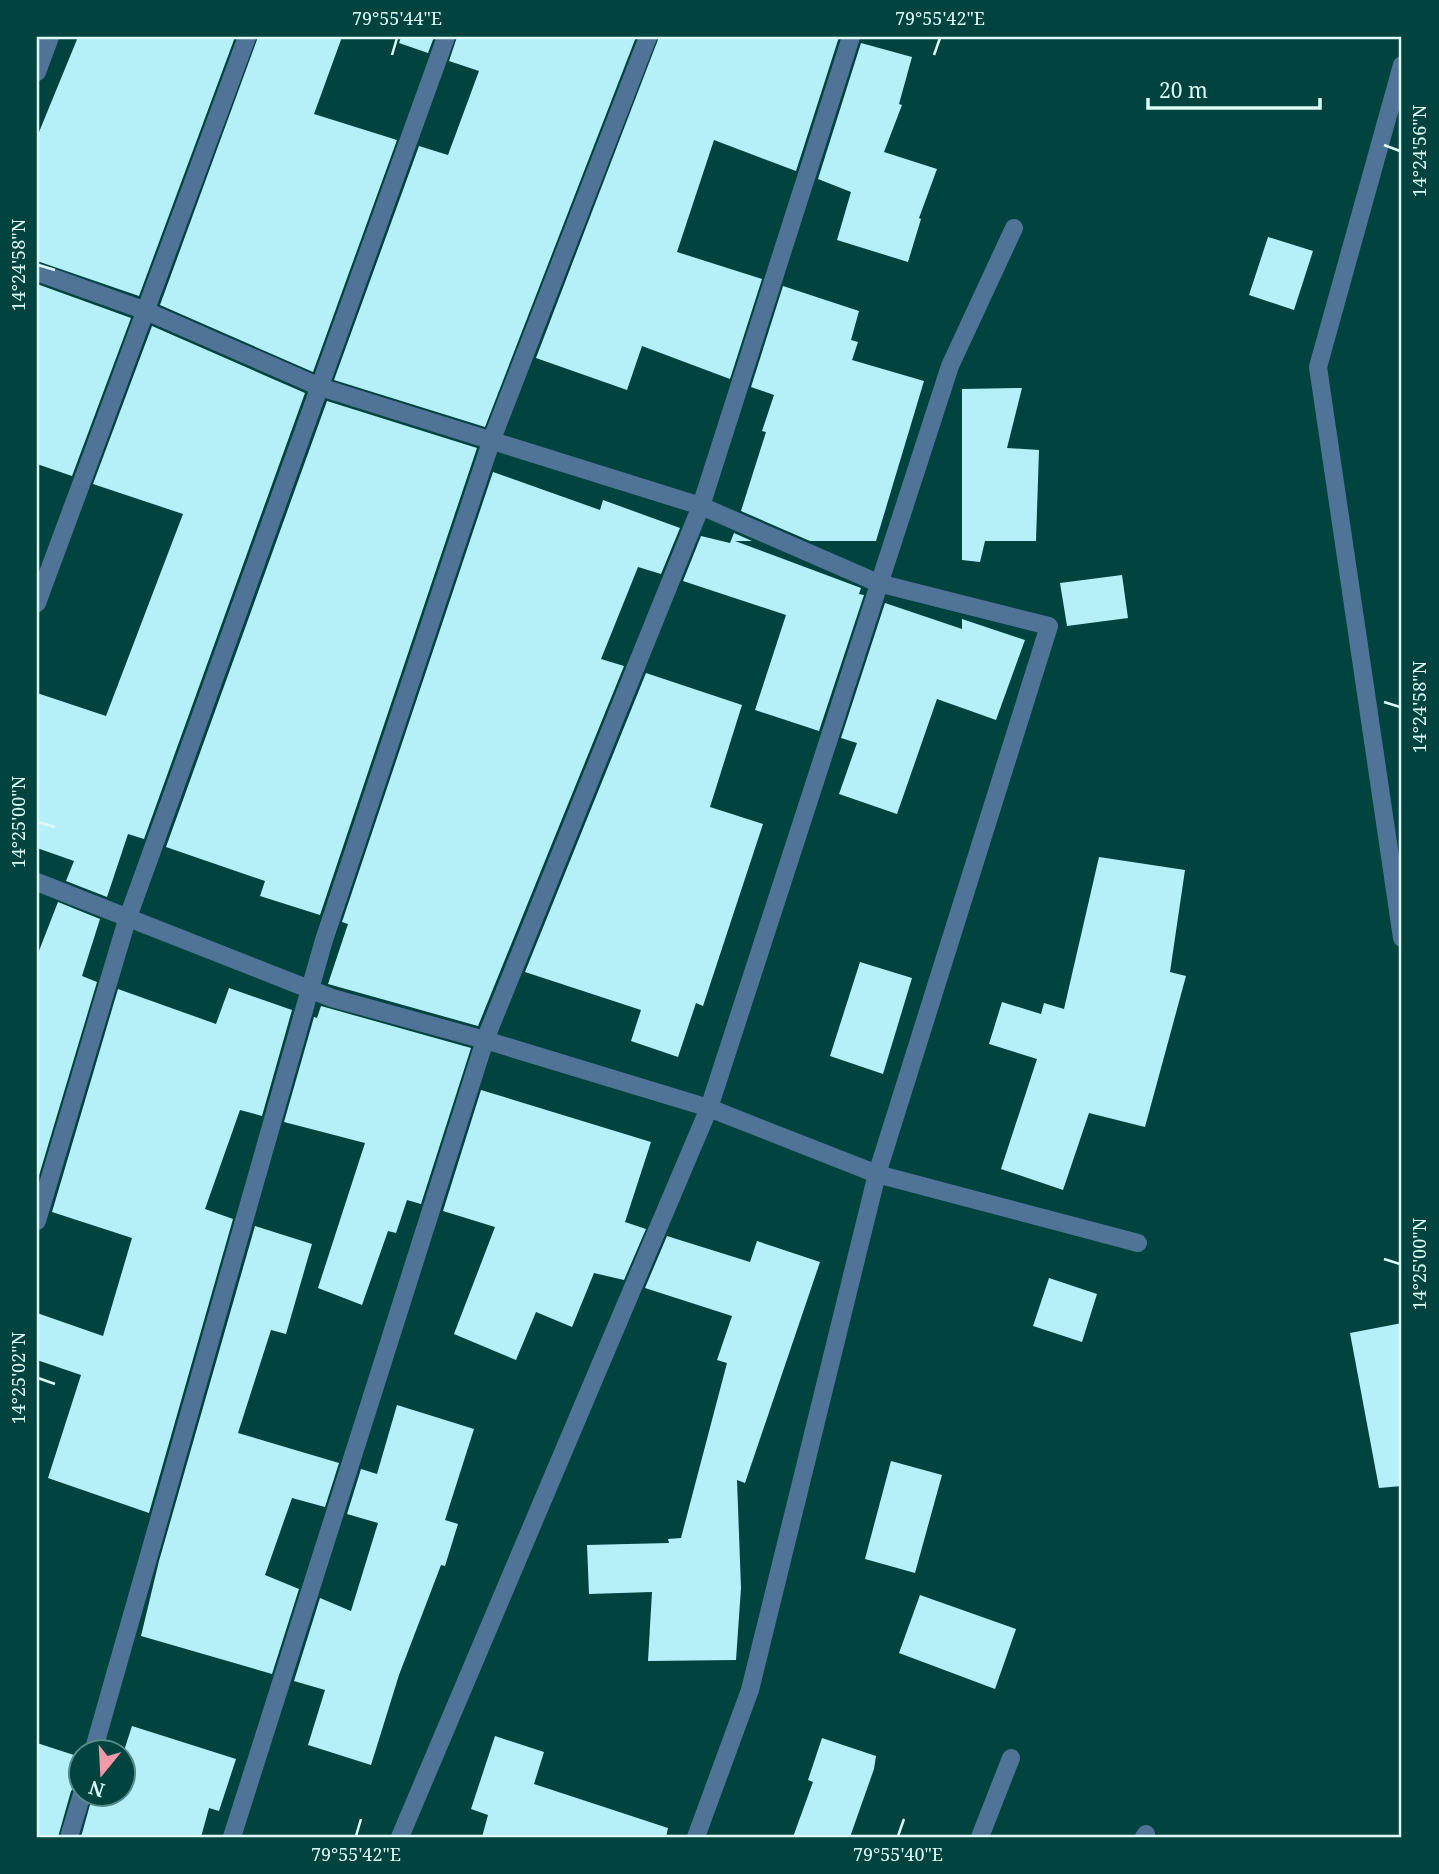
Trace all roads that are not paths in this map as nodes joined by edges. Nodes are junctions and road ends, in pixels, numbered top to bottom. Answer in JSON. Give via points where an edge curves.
{"nodes":[{"id":1,"x":50,"y":37,"type":"edge"},
{"id":2,"x":247,"y":37,"type":"edge"},
{"id":3,"x":446,"y":37,"type":"edge"},
{"id":4,"x":648,"y":37,"type":"edge"},
{"id":5,"x":850,"y":37,"type":"edge"},
{"id":6,"x":1402,"y":65,"type":"edge"},
{"id":7,"x":37,"y":72,"type":"edge"},
{"id":8,"x":1014,"y":228,"type":"dead end"},
{"id":9,"x":37,"y":272,"type":"edge"},
{"id":10,"x":146,"y":311,"type":"junction"},
{"id":11,"x":320,"y":387,"type":"junction"},
{"id":12,"x":492,"y":439,"type":"junction"},
{"id":13,"x":701,"y":506,"type":"junction"},
{"id":14,"x":877,"y":583,"type":"junction"},
{"id":15,"x":37,"y":603,"type":"edge"},
{"id":16,"x":37,"y":882,"type":"edge"},
{"id":17,"x":127,"y":920,"type":"junction"},
{"id":18,"x":1402,"y":938,"type":"edge"},
{"id":19,"x":310,"y":990,"type":"junction"},
{"id":20,"x":485,"y":1040,"type":"junction"},
{"id":21,"x":709,"y":1108,"type":"junction"},
{"id":22,"x":877,"y":1174,"type":"junction"},
{"id":23,"x":37,"y":1221,"type":"edge"},
{"id":24,"x":1138,"y":1243,"type":"dead end"},
{"id":25,"x":97,"y":1738,"type":"edge"},
{"id":26,"x":1011,"y":1758,"type":"dead end"},
{"id":27,"x":78,"y":1808,"type":"edge"},
{"id":28,"x":69,"y":1837,"type":"edge"},
{"id":29,"x":232,"y":1837,"type":"edge"},
{"id":30,"x":400,"y":1837,"type":"edge"},
{"id":31,"x":696,"y":1837,"type":"edge"},
{"id":32,"x":980,"y":1837,"type":"edge"}],
"edges":[{"from":1,"to":7,"type":"street"},
{"from":2,"to":10,"type":"street"},
{"from":3,"to":11,"type":"street"},
{"from":4,"to":12,"type":"street"},
{"from":5,"to":13,"type":"street"},
{"from":6,"to":18,"type":"street","via":[[1318,367]]},
{"from":8,"to":14,"type":"street","via":[[950,366]]},
{"from":9,"to":10,"type":"street"},
{"from":10,"to":11,"type":"street"},
{"from":10,"to":15,"type":"street"},
{"from":11,"to":12,"type":"street"},
{"from":11,"to":17,"type":"street"},
{"from":12,"to":13,"type":"street"},
{"from":12,"to":19,"type":"street"},
{"from":13,"to":14,"type":"street"},
{"from":13,"to":20,"type":"street"},
{"from":14,"to":21,"type":"street"},
{"from":14,"to":22,"type":"street","via":[[1049,626]]},
{"from":16,"to":17,"type":"street"},
{"from":17,"to":19,"type":"street"},
{"from":17,"to":23,"type":"street"},
{"from":19,"to":20,"type":"street"},
{"from":19,"to":25,"type":"street"},
{"from":20,"to":21,"type":"street"},
{"from":20,"to":29,"type":"street"},
{"from":21,"to":22,"type":"street"},
{"from":21,"to":30,"type":"street"},
{"from":22,"to":24,"type":"street"},
{"from":22,"to":31,"type":"street","via":[[750,1690]]},
{"from":26,"to":32,"type":"street"},
{"from":27,"to":28,"type":"street"}]}
